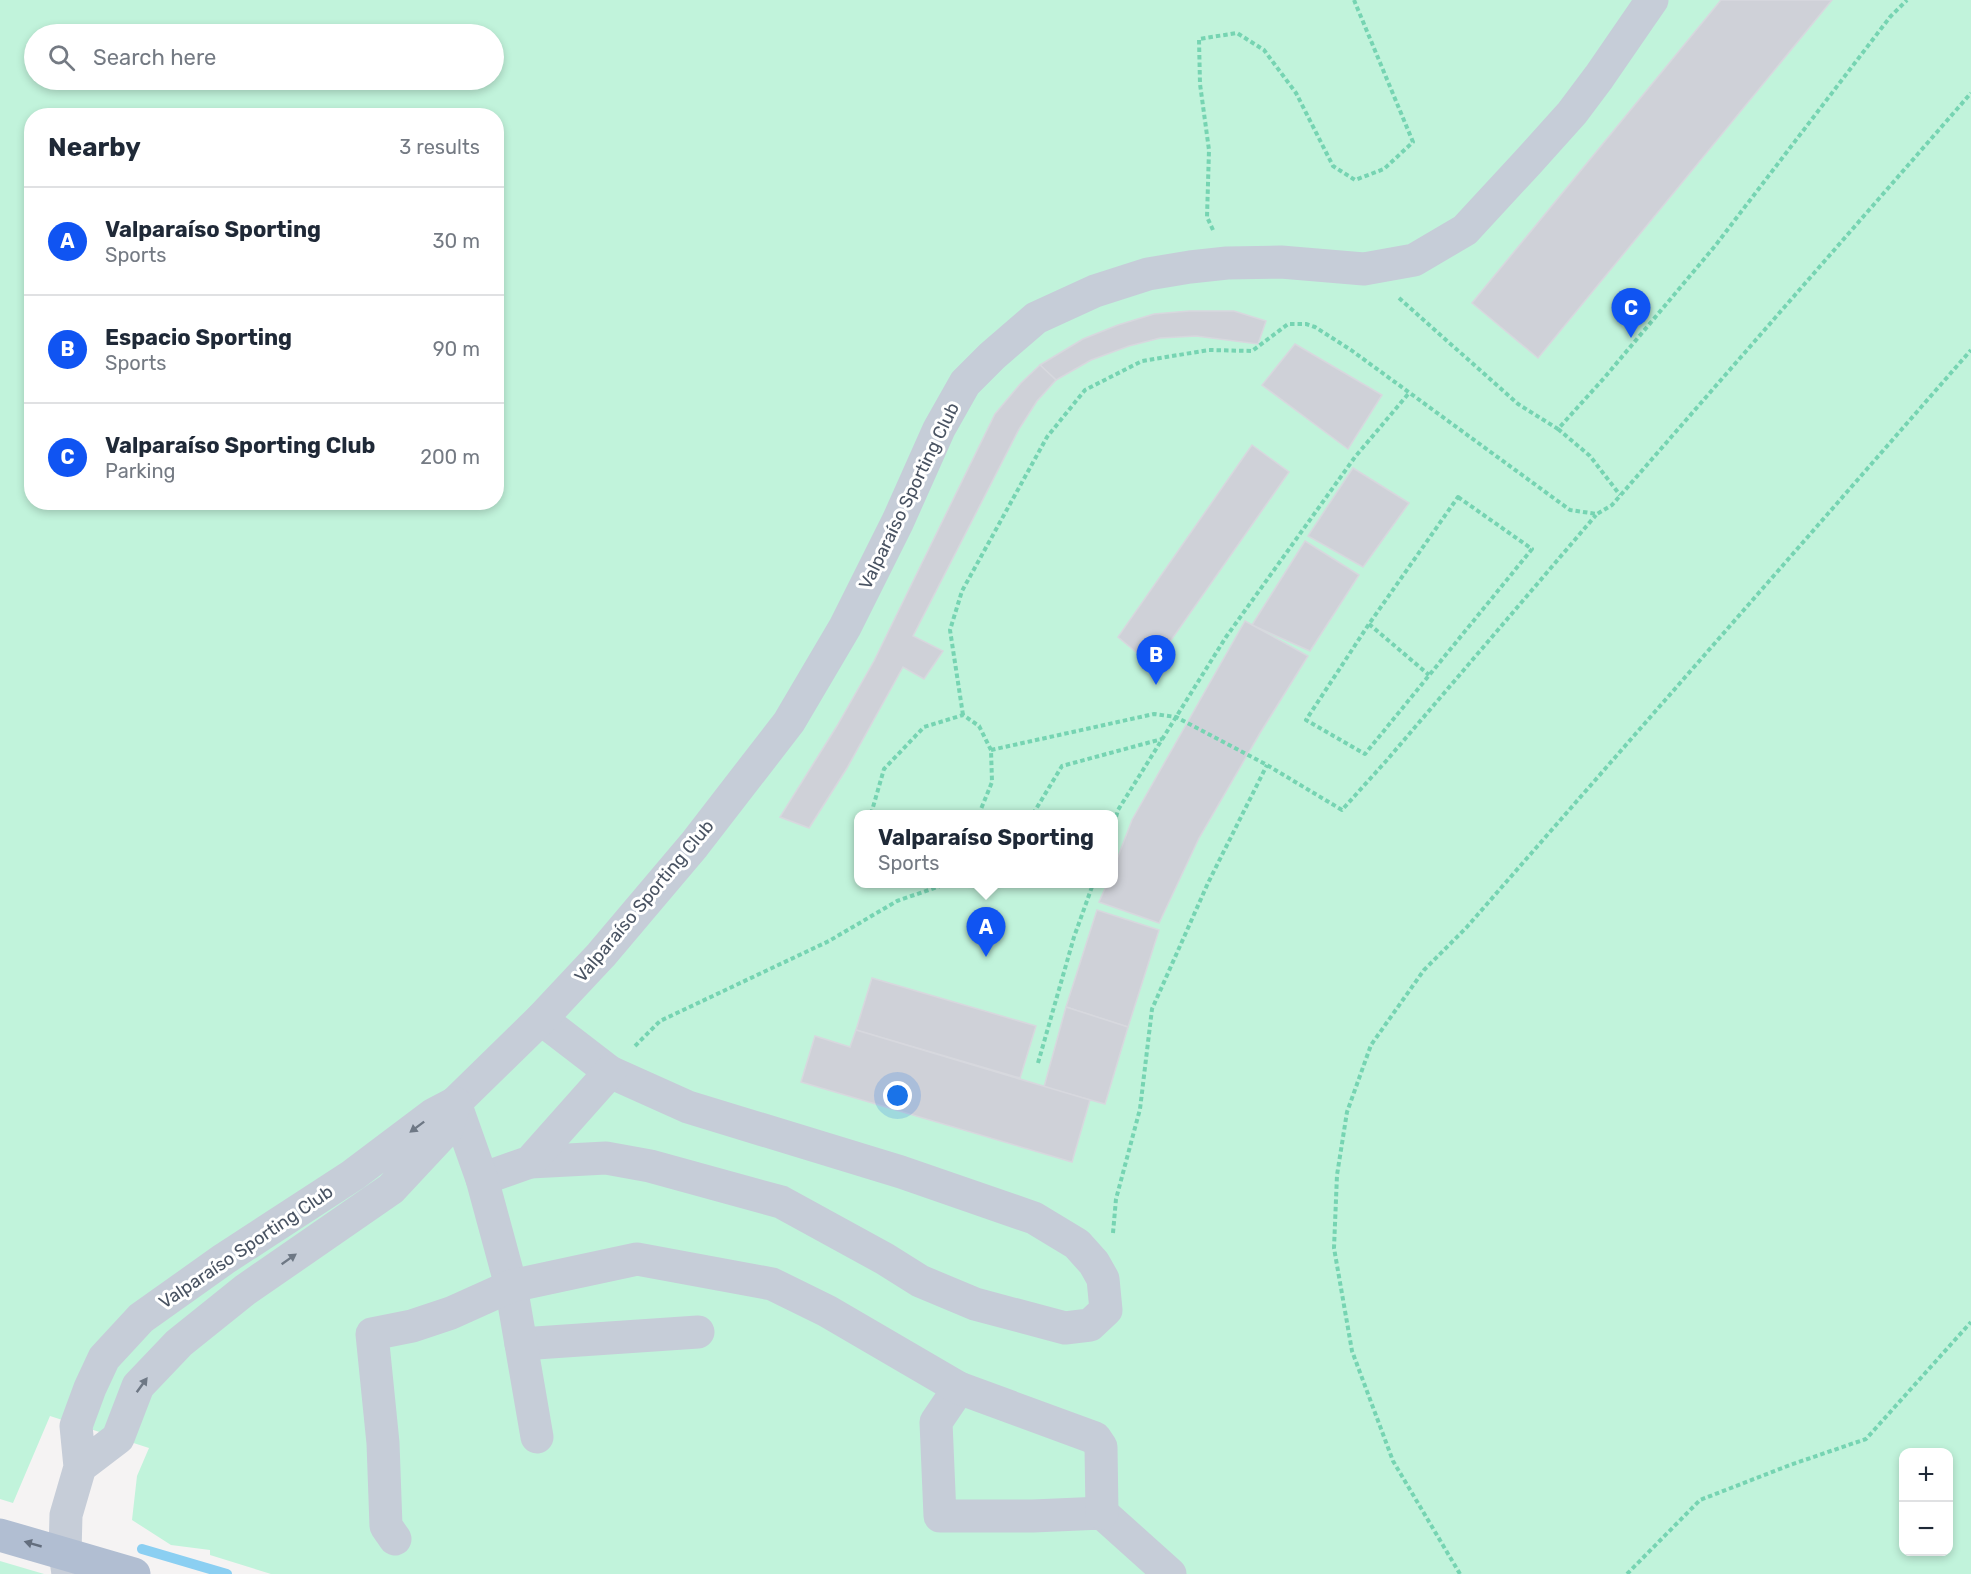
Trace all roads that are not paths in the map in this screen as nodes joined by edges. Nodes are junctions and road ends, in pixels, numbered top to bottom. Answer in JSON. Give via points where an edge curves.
{"nodes":[{"id":1,"x":1652,"y":0,"type":"edge"},
{"id":2,"x":541,"y":1019,"type":"junction"},
{"id":3,"x":610,"y":1072,"type":"junction"},
{"id":4,"x":455,"y":1103,"type":"junction"},
{"id":5,"x":530,"y":1162,"type":"junction"},
{"id":6,"x":482,"y":1179,"type":"junction"},
{"id":7,"x":511,"y":1286,"type":"junction"},
{"id":8,"x":698,"y":1332,"type":"dead end"},
{"id":9,"x":521,"y":1344,"type":"junction"},
{"id":10,"x":959,"y":1388,"type":"junction"},
{"id":11,"x":537,"y":1437,"type":"dead end"},
{"id":12,"x":80,"y":1467,"type":"junction"},
{"id":13,"x":1102,"y":1513,"type":"junction"},
{"id":14,"x":0,"y":1535,"type":"edge"},
{"id":15,"x":395,"y":1539,"type":"dead end"},
{"id":16,"x":67,"y":1564,"type":"edge"},
{"id":17,"x":134,"y":1574,"type":"edge"},
{"id":18,"x":1170,"y":1574,"type":"edge"}],
"edges":[{"from":1,"to":2,"type":"street","name":"Valparaíso Sporting Club","via":[[1572,113],[1465,230],[1414,260],[1364,269],[1281,262],[1227,263],[1148,274],[1095,291],[1036,318],[992,356],[965,383],[939,429],[845,627],[789,722],[694,845]]},
{"from":2,"to":3,"type":"street"},
{"from":2,"to":4,"type":"street","name":"Valparaíso Sporting Club"},
{"from":3,"to":5,"type":"street"},
{"from":3,"to":5,"type":"street","via":[[688,1107],[901,1172],[1034,1218],[1077,1244],[1094,1263],[1103,1279],[1106,1310],[1090,1324],[1065,1328],[975,1304],[920,1281],[782,1202],[606,1158]]},
{"from":4,"to":6,"type":"street"},
{"from":12,"to":4,"type":"street","name":"Valparaíso Sporting Club","one_way":true,"via":[[118,1438],[138,1386],[179,1343],[244,1290],[391,1189],[447,1129]]},
{"from":4,"to":12,"type":"street","name":"Valparaíso Sporting Club","one_way":true,"via":[[141,1318],[104,1358],[90,1388],[76,1426]]},
{"from":5,"to":6,"type":"street"},
{"from":6,"to":7,"type":"street"},
{"from":7,"to":9,"type":"street"},
{"from":7,"to":10,"type":"street","via":[[638,1259],[772,1284],[827,1311]]},
{"from":7,"to":15,"type":"street","via":[[450,1313],[372,1334],[386,1526]]},
{"from":8,"to":9,"type":"street"},
{"from":9,"to":11,"type":"street"},
{"from":10,"to":13,"type":"street","via":[[1095,1438],[1101,1446]]},
{"from":10,"to":13,"type":"street","via":[[936,1422],[940,1516]]},
{"from":12,"to":16,"type":"street","via":[[66,1515]]},
{"from":13,"to":18,"type":"street"},
{"from":16,"to":14,"type":"main road","one_way":true},
{"from":16,"to":17,"type":"main road"}]}
